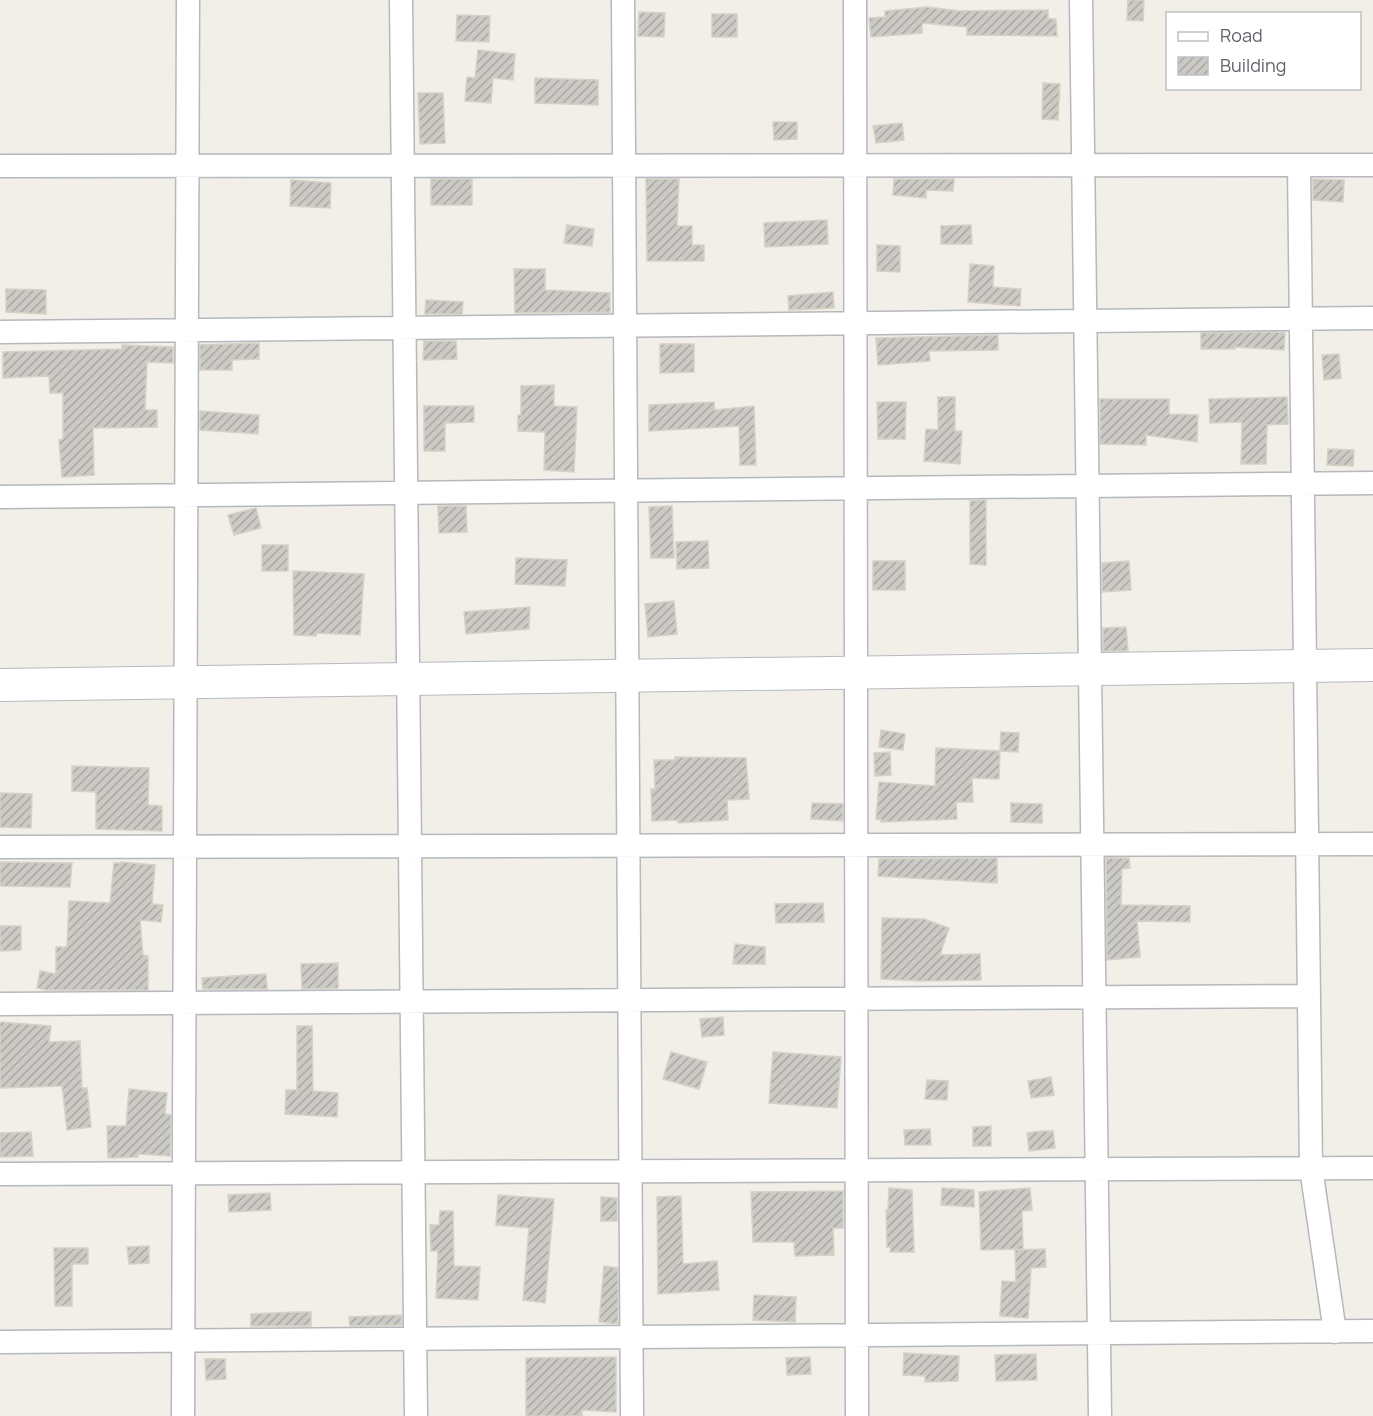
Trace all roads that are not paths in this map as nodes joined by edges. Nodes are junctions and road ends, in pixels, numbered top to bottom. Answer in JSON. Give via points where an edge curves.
{"nodes":[{"id":1,"x":188,"y":0,"type":"edge"},
{"id":2,"x":401,"y":0,"type":"edge"},
{"id":3,"x":623,"y":0,"type":"edge"},
{"id":4,"x":855,"y":0,"type":"edge"},
{"id":5,"x":1081,"y":0,"type":"edge"},
{"id":6,"x":855,"y":165,"type":"junction"},
{"id":7,"x":1083,"y":165,"type":"junction"},
{"id":8,"x":1299,"y":165,"type":"junction"},
{"id":9,"x":1373,"y":165,"type":"edge"},
{"id":10,"x":0,"y":166,"type":"edge"},
{"id":11,"x":188,"y":166,"type":"junction"},
{"id":12,"x":403,"y":166,"type":"junction"},
{"id":13,"x":624,"y":166,"type":"junction"},
{"id":14,"x":1373,"y":318,"type":"edge"},
{"id":15,"x":1301,"y":319,"type":"junction"},
{"id":16,"x":1085,"y":321,"type":"junction"},
{"id":17,"x":855,"y":323,"type":"junction"},
{"id":18,"x":625,"y":326,"type":"junction"},
{"id":19,"x":404,"y":328,"type":"junction"},
{"id":20,"x":187,"y":330,"type":"junction"},
{"id":21,"x":0,"y":332,"type":"edge"},
{"id":22,"x":1303,"y":483,"type":"junction"},
{"id":23,"x":1373,"y":483,"type":"edge"},
{"id":24,"x":1087,"y":485,"type":"junction"},
{"id":25,"x":856,"y":488,"type":"junction"},
{"id":26,"x":626,"y":490,"type":"junction"},
{"id":27,"x":406,"y":493,"type":"junction"},
{"id":28,"x":187,"y":495,"type":"junction"},
{"id":29,"x":0,"y":497,"type":"edge"},
{"id":30,"x":1373,"y":665,"type":"edge"},
{"id":31,"x":1305,"y":667,"type":"junction"},
{"id":32,"x":1090,"y":669,"type":"junction"},
{"id":33,"x":856,"y":672,"type":"junction"},
{"id":34,"x":627,"y":675,"type":"junction"},
{"id":35,"x":408,"y":678,"type":"junction"},
{"id":36,"x":186,"y":682,"type":"junction"},
{"id":37,"x":0,"y":685,"type":"edge"},
{"id":38,"x":1092,"y":844,"type":"junction"},
{"id":39,"x":1308,"y":844,"type":"junction"},
{"id":40,"x":1373,"y":844,"type":"edge"},
{"id":41,"x":856,"y":845,"type":"junction"},
{"id":42,"x":410,"y":846,"type":"junction"},
{"id":43,"x":628,"y":846,"type":"junction"},
{"id":44,"x":0,"y":847,"type":"edge"},
{"id":45,"x":185,"y":847,"type":"junction"},
{"id":46,"x":1309,"y":996,"type":"junction"},
{"id":47,"x":1094,"y":998,"type":"junction"},
{"id":48,"x":856,"y":999,"type":"junction"},
{"id":49,"x":629,"y":1000,"type":"junction"},
{"id":50,"x":411,"y":1002,"type":"junction"},
{"id":51,"x":185,"y":1003,"type":"junction"},
{"id":52,"x":0,"y":1004,"type":"edge"},
{"id":53,"x":1311,"y":1168,"type":"junction"},
{"id":54,"x":1373,"y":1168,"type":"edge"},
{"id":55,"x":1097,"y":1169,"type":"junction"},
{"id":56,"x":856,"y":1170,"type":"junction"},
{"id":57,"x":630,"y":1171,"type":"junction"},
{"id":58,"x":413,"y":1172,"type":"junction"},
{"id":59,"x":184,"y":1173,"type":"junction"},
{"id":60,"x":0,"y":1174,"type":"edge"},
{"id":61,"x":1373,"y":1331,"type":"edge"},
{"id":62,"x":1335,"y":1332,"type":"junction"},
{"id":63,"x":1099,"y":1333,"type":"junction"},
{"id":64,"x":857,"y":1335,"type":"junction"},
{"id":65,"x":631,"y":1337,"type":"junction"},
{"id":66,"x":415,"y":1339,"type":"junction"},
{"id":67,"x":184,"y":1341,"type":"junction"},
{"id":68,"x":0,"y":1342,"type":"edge"},
{"id":69,"x":183,"y":1416,"type":"edge"},
{"id":70,"x":416,"y":1416,"type":"edge"},
{"id":71,"x":632,"y":1416,"type":"edge"},
{"id":72,"x":857,"y":1416,"type":"edge"},
{"id":73,"x":1100,"y":1416,"type":"edge"}],
"edges":[{"from":1,"to":11,"type":"street"},
{"from":2,"to":12,"type":"street"},
{"from":3,"to":13,"type":"street"},
{"from":4,"to":6,"type":"street"},
{"from":5,"to":7,"type":"street"},
{"from":6,"to":7,"type":"street"},
{"from":6,"to":13,"type":"street"},
{"from":6,"to":17,"type":"street"},
{"from":7,"to":8,"type":"street"},
{"from":7,"to":16,"type":"street"},
{"from":8,"to":9,"type":"street"},
{"from":8,"to":15,"type":"street"},
{"from":10,"to":11,"type":"street"},
{"from":11,"to":12,"type":"street"},
{"from":11,"to":20,"type":"street"},
{"from":12,"to":13,"type":"street"},
{"from":12,"to":19,"type":"street"},
{"from":13,"to":18,"type":"street"},
{"from":14,"to":15,"type":"street"},
{"from":15,"to":16,"type":"street"},
{"from":15,"to":22,"type":"street"},
{"from":16,"to":17,"type":"street"},
{"from":16,"to":24,"type":"street"},
{"from":17,"to":18,"type":"street"},
{"from":17,"to":25,"type":"street"},
{"from":18,"to":19,"type":"street"},
{"from":18,"to":26,"type":"street"},
{"from":19,"to":20,"type":"street"},
{"from":19,"to":27,"type":"street"},
{"from":20,"to":21,"type":"street"},
{"from":20,"to":28,"type":"street"},
{"from":22,"to":23,"type":"street"},
{"from":22,"to":24,"type":"street"},
{"from":22,"to":31,"type":"street"},
{"from":24,"to":25,"type":"street"},
{"from":24,"to":32,"type":"street"},
{"from":25,"to":26,"type":"street"},
{"from":25,"to":33,"type":"street"},
{"from":26,"to":27,"type":"street"},
{"from":26,"to":34,"type":"street"},
{"from":27,"to":28,"type":"street"},
{"from":27,"to":35,"type":"street"},
{"from":28,"to":29,"type":"street"},
{"from":28,"to":36,"type":"street"},
{"from":30,"to":31,"type":"street"},
{"from":31,"to":32,"type":"street"},
{"from":31,"to":39,"type":"street"},
{"from":32,"to":33,"type":"street"},
{"from":32,"to":38,"type":"street"},
{"from":33,"to":34,"type":"street"},
{"from":33,"to":41,"type":"street"},
{"from":34,"to":35,"type":"street"},
{"from":34,"to":43,"type":"street"},
{"from":35,"to":36,"type":"street"},
{"from":35,"to":42,"type":"street"},
{"from":36,"to":37,"type":"street"},
{"from":36,"to":45,"type":"street"},
{"from":38,"to":39,"type":"street"},
{"from":38,"to":41,"type":"street"},
{"from":38,"to":47,"type":"street"},
{"from":39,"to":40,"type":"street"},
{"from":39,"to":46,"type":"street"},
{"from":41,"to":43,"type":"street"},
{"from":41,"to":48,"type":"street"},
{"from":42,"to":43,"type":"street"},
{"from":42,"to":45,"type":"street"},
{"from":42,"to":50,"type":"street"},
{"from":43,"to":49,"type":"street"},
{"from":44,"to":45,"type":"street"},
{"from":45,"to":51,"type":"street"},
{"from":46,"to":47,"type":"street"},
{"from":46,"to":53,"type":"street"},
{"from":47,"to":48,"type":"street"},
{"from":47,"to":55,"type":"street"},
{"from":48,"to":49,"type":"street"},
{"from":48,"to":56,"type":"street"},
{"from":49,"to":50,"type":"street"},
{"from":49,"to":57,"type":"street"},
{"from":50,"to":51,"type":"street"},
{"from":50,"to":58,"type":"street"},
{"from":51,"to":52,"type":"street"},
{"from":51,"to":59,"type":"street"},
{"from":53,"to":54,"type":"street"},
{"from":53,"to":55,"type":"street"},
{"from":53,"to":62,"type":"street"},
{"from":55,"to":56,"type":"street"},
{"from":55,"to":63,"type":"street"},
{"from":56,"to":57,"type":"street"},
{"from":56,"to":64,"type":"street"},
{"from":57,"to":58,"type":"street"},
{"from":57,"to":65,"type":"street"},
{"from":58,"to":59,"type":"street"},
{"from":58,"to":66,"type":"street"},
{"from":59,"to":60,"type":"street"},
{"from":59,"to":67,"type":"street"},
{"from":61,"to":62,"type":"street"},
{"from":62,"to":63,"type":"street"},
{"from":63,"to":64,"type":"street"},
{"from":63,"to":73,"type":"street"},
{"from":64,"to":65,"type":"street"},
{"from":64,"to":72,"type":"street"},
{"from":65,"to":66,"type":"street"},
{"from":65,"to":71,"type":"street"},
{"from":66,"to":67,"type":"street"},
{"from":66,"to":70,"type":"street"},
{"from":67,"to":68,"type":"street"},
{"from":67,"to":69,"type":"street"}]}
